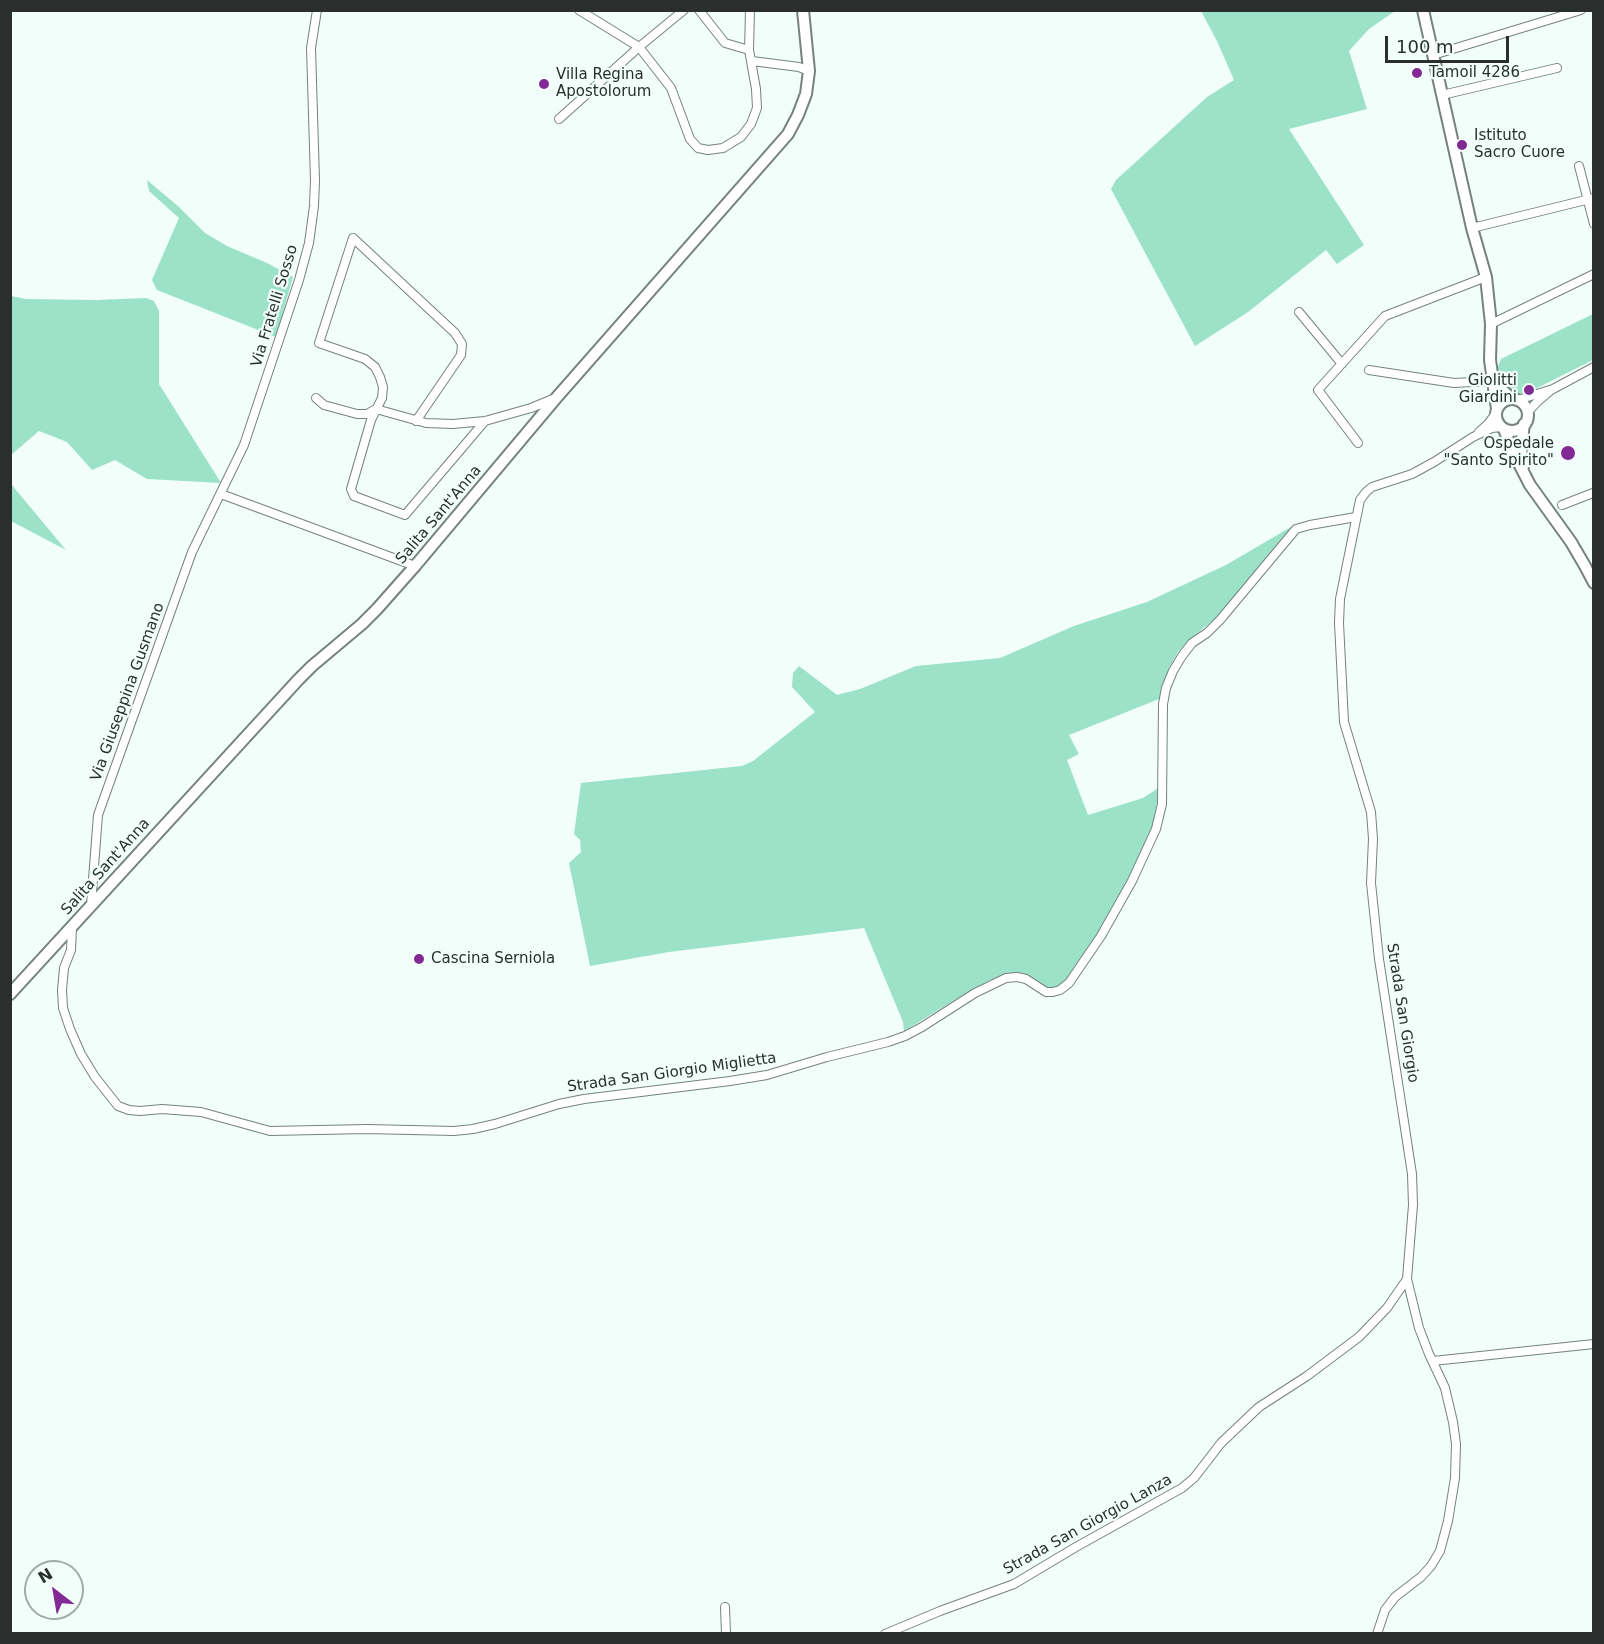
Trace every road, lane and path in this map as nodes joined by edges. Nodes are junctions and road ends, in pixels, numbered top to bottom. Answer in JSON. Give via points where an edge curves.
{"nodes":[{"id":1,"x":317,"y":10,"type":"edge"},
{"id":2,"x":579,"y":10,"type":"edge"},
{"id":3,"x":684,"y":10,"type":"edge"},
{"id":4,"x":699,"y":10,"type":"edge"},
{"id":5,"x":750,"y":10,"type":"edge"},
{"id":6,"x":803,"y":10,"type":"edge"},
{"id":7,"x":1423,"y":10,"type":"edge"},
{"id":8,"x":1581,"y":10,"type":"edge"},
{"id":9,"x":639,"y":47,"type":"junction"},
{"id":10,"x":749,"y":50,"type":"junction"},
{"id":11,"x":1433,"y":55,"type":"junction"},
{"id":12,"x":752,"y":62,"type":"junction"},
{"id":13,"x":1557,"y":68,"type":"dead end"},
{"id":14,"x":809,"y":71,"type":"junction"},
{"id":15,"x":1442,"y":95,"type":"junction"},
{"id":16,"x":559,"y":119,"type":"dead end"},
{"id":17,"x":1579,"y":166,"type":"dead end"},
{"id":18,"x":1590,"y":199,"type":"edge"},
{"id":19,"x":1593,"y":224,"type":"edge"},
{"id":20,"x":1472,"y":228,"type":"junction"},
{"id":21,"x":1593,"y":273,"type":"edge"},
{"id":22,"x":1486,"y":277,"type":"junction"},
{"id":23,"x":1299,"y":312,"type":"dead end"},
{"id":24,"x":1491,"y":324,"type":"junction"},
{"id":25,"x":1342,"y":364,"type":"junction"},
{"id":26,"x":1593,"y":367,"type":"edge"},
{"id":27,"x":1369,"y":370,"type":"dead end"},
{"id":28,"x":1492,"y":381,"type":"junction"},
{"id":29,"x":1553,"y":388,"type":"junction"},
{"id":30,"x":557,"y":397,"type":"junction"},
{"id":31,"x":316,"y":398,"type":"dead end"},
{"id":32,"x":1515,"y":400,"type":"junction"},
{"id":33,"x":376,"y":409,"type":"junction"},
{"id":34,"x":1496,"y":411,"type":"junction"},
{"id":35,"x":1526,"y":419,"type":"junction"},
{"id":36,"x":416,"y":421,"type":"junction"},
{"id":37,"x":485,"y":422,"type":"junction"},
{"id":38,"x":1503,"y":428,"type":"junction"},
{"id":39,"x":1473,"y":437,"type":"junction"},
{"id":40,"x":1358,"y":443,"type":"dead end"},
{"id":41,"x":1523,"y":474,"type":"junction"},
{"id":42,"x":1593,"y":493,"type":"edge"},
{"id":43,"x":221,"y":494,"type":"junction"},
{"id":44,"x":1562,"y":505,"type":"dead end"},
{"id":45,"x":1356,"y":517,"type":"junction"},
{"id":46,"x":415,"y":567,"type":"junction"},
{"id":47,"x":1593,"y":583,"type":"edge"},
{"id":48,"x":91,"y":906,"type":"junction"},
{"id":49,"x":72,"y":928,"type":"junction"},
{"id":50,"x":10,"y":994,"type":"edge"},
{"id":51,"x":1407,"y":1279,"type":"junction"},
{"id":52,"x":1593,"y":1344,"type":"edge"},
{"id":53,"x":1431,"y":1358,"type":"junction"},
{"id":54,"x":725,"y":1607,"type":"dead end"},
{"id":55,"x":726,"y":1634,"type":"edge"},
{"id":56,"x":885,"y":1634,"type":"edge"},
{"id":57,"x":1377,"y":1634,"type":"edge"}],
"edges":[{"from":1,"to":43,"type":"street","name":"Via Fratelli Sosso","via":[[310,48],[315,180],[309,243],[244,445]]},
{"from":2,"to":9,"type":"street"},
{"from":3,"to":9,"type":"street"},
{"from":4,"to":10,"type":"street","via":[[725,43]]},
{"from":5,"to":10,"type":"street"},
{"from":6,"to":14,"type":"street","name":"Salita Sant'Anna"},
{"from":7,"to":11,"type":"street"},
{"from":8,"to":11,"type":"street"},
{"from":9,"to":12,"type":"street","via":[[671,88],[690,139],[698,148],[708,150],[723,148],[741,137],[751,124],[757,108]]},
{"from":9,"to":16,"type":"street"},
{"from":10,"to":12,"type":"street"},
{"from":11,"to":15,"type":"street"},
{"from":12,"to":14,"type":"street"},
{"from":13,"to":15,"type":"street"},
{"from":14,"to":30,"type":"street","name":"Salita Sant'Anna","via":[[806,94],[788,134]]},
{"from":15,"to":20,"type":"street"},
{"from":17,"to":18,"type":"street"},
{"from":18,"to":19,"type":"street"},
{"from":18,"to":20,"type":"street"},
{"from":20,"to":22,"type":"street"},
{"from":21,"to":24,"type":"street"},
{"from":22,"to":24,"type":"street"},
{"from":22,"to":25,"type":"street","via":[[1385,316]]},
{"from":23,"to":25,"type":"street"},
{"from":24,"to":28,"type":"street"},
{"from":25,"to":40,"type":"street","via":[[1318,390]]},
{"from":26,"to":29,"type":"street"},
{"from":27,"to":28,"type":"street","via":[[1454,383]]},
{"from":28,"to":32,"type":"street"},
{"from":28,"to":34,"type":"street"},
{"from":29,"to":32,"type":"street"},
{"from":29,"to":35,"type":"street"},
{"from":30,"to":37,"type":"street"},
{"from":30,"to":46,"type":"street","name":"Salita Sant'Anna"},
{"from":31,"to":33,"type":"street","via":[[324,405],[357,414]]},
{"from":32,"to":34,"type":"street","via":[[1506,400]]},
{"from":32,"to":35,"type":"street","via":[[1523,404]]},
{"from":33,"to":36,"type":"street"},
{"from":33,"to":36,"type":"street","via":[[383,387],[375,367],[365,359],[319,343],[353,238],[455,333],[462,344],[461,355]]},
{"from":33,"to":37,"type":"street","via":[[351,489],[354,496],[405,515]]},
{"from":34,"to":38,"type":"street","via":[[1497,422]]},
{"from":34,"to":39,"type":"street","name":"Strada San Giorgio"},
{"from":35,"to":38,"type":"street","via":[[1514,431]]},
{"from":35,"to":41,"type":"street","via":[[1521,448]]},
{"from":36,"to":37,"type":"street"},
{"from":38,"to":39,"type":"street","name":"Strada San Giorgio","via":[[1492,428]]},
{"from":38,"to":41,"type":"street"},
{"from":39,"to":45,"type":"street","name":"Strada San Giorgio","via":[[1412,474],[1372,487],[1360,500]]},
{"from":41,"to":47,"type":"street","via":[[1571,542]]},
{"from":42,"to":44,"type":"street"},
{"from":43,"to":46,"type":"street"},
{"from":43,"to":48,"type":"street","name":"Via Giuseppina Gusmano","via":[[192,552],[98,815]]},
{"from":45,"to":49,"type":"street","name":"Strada San Giorgio Miglietta","via":[[1296,530],[1220,620],[1182,656],[1163,704],[1162,804],[1156,829],[1101,936],[1069,983],[1053,993],[1026,979],[1006,978],[922,1027],[888,1042],[767,1075],[584,1099],[474,1129],[270,1131],[201,1112],[140,1111],[118,1106],[81,1054],[63,1008],[64,968],[71,950]]},
{"from":45,"to":51,"type":"street","name":"Strada San Giorgio","via":[[1340,599],[1342,700],[1344,722],[1371,812],[1371,883],[1379,958],[1412,1174]]},
{"from":46,"to":48,"type":"street","name":"Salita Sant'Anna","via":[[362,624],[298,680]]},
{"from":48,"to":49,"type":"street","name":"Salita Sant'Anna"},
{"from":49,"to":50,"type":"street","name":"Salita Sant'Anna"},
{"from":51,"to":53,"type":"street","name":"Strada San Giorgio"},
{"from":51,"to":56,"type":"street","name":"Strada San Giorgio Lanza","via":[[1388,1308],[1359,1337],[1259,1407],[1182,1488],[1014,1584]]},
{"from":52,"to":53,"type":"street"},
{"from":53,"to":57,"type":"street","name":"Strada San Giorgio","via":[[1445,1388],[1456,1444],[1448,1521],[1440,1551],[1431,1566],[1395,1597],[1385,1610]]},
{"from":54,"to":55,"type":"street"}]}
